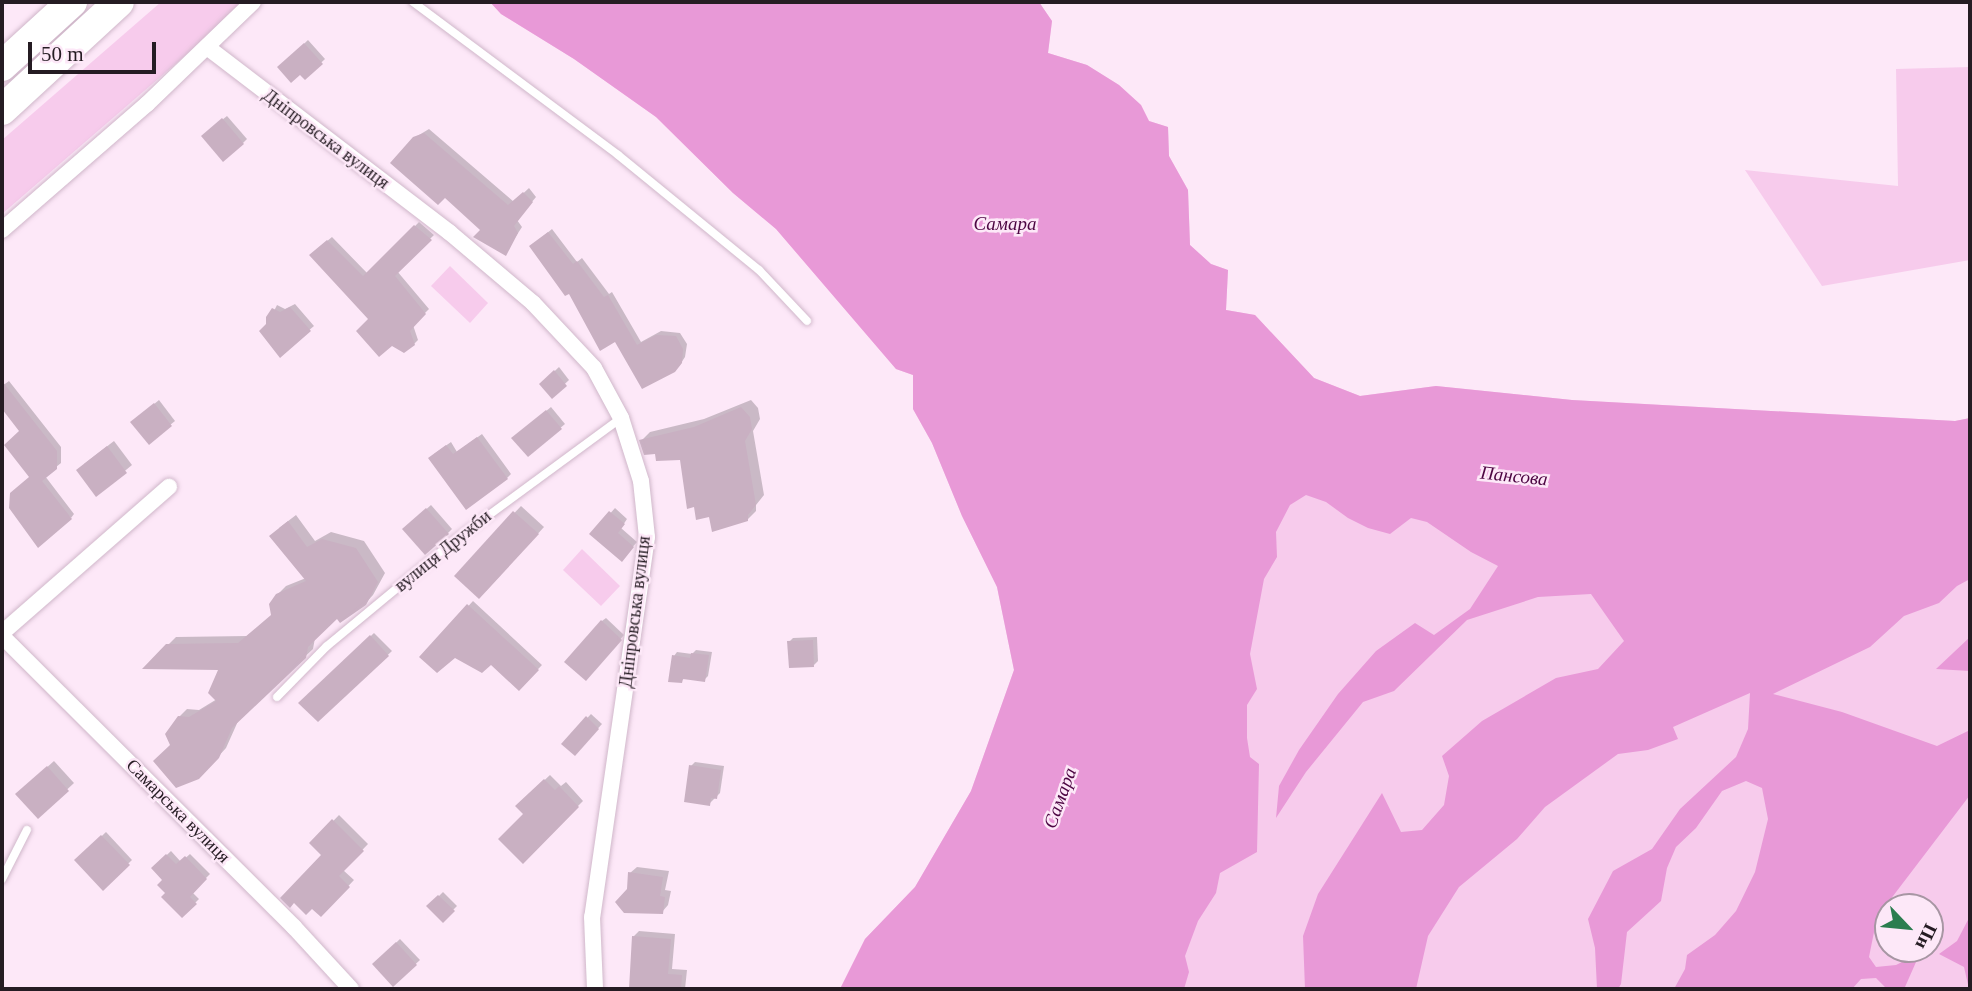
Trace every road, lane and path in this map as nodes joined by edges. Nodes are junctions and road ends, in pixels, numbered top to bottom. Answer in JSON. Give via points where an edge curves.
{"nodes":[{"id":1,"x":72,"y":2,"type":"edge"},
{"id":2,"x":119,"y":2,"type":"edge"},
{"id":3,"x":253,"y":2,"type":"edge"},
{"id":4,"x":413,"y":2,"type":"edge"},
{"id":5,"x":207,"y":47,"type":"junction"},
{"id":6,"x":2,"y":66,"type":"edge"},
{"id":7,"x":2,"y":110,"type":"edge"},
{"id":8,"x":2,"y":230,"type":"edge"},
{"id":9,"x":807,"y":321,"type":"dead end"},
{"id":10,"x":621,"y":418,"type":"junction"},
{"id":11,"x":169,"y":487,"type":"dead end"},
{"id":12,"x":2,"y":634,"type":"edge"},
{"id":13,"x":277,"y":697,"type":"dead end"},
{"id":14,"x":27,"y":830,"type":"dead end"},
{"id":15,"x":2,"y":879,"type":"edge"},
{"id":16,"x":351,"y":989,"type":"edge"},
{"id":17,"x":595,"y":989,"type":"edge"}],
"edges":[{"from":1,"to":6,"type":"highway"},
{"from":2,"to":7,"type":"highway"},
{"from":3,"to":5,"type":"street"},
{"from":4,"to":9,"type":"lane","via":[[648,180],[759,270]]},
{"from":5,"to":8,"type":"street"},
{"from":5,"to":10,"type":"street","name":"Дніпровська вулиця","via":[[449,232],[533,303],[594,368]]},
{"from":10,"to":13,"type":"lane","name":"вулиця Дружби","via":[[446,547],[327,646]]},
{"from":10,"to":17,"type":"street","name":"Дніпровська вулиця","via":[[641,481],[647,537],[592,916]]},
{"from":11,"to":12,"type":"street","name":"Самарська вулиця"},
{"from":12,"to":16,"type":"street","name":"Самарська вулиця","via":[[294,926]]},
{"from":14,"to":15,"type":"lane"}]}
